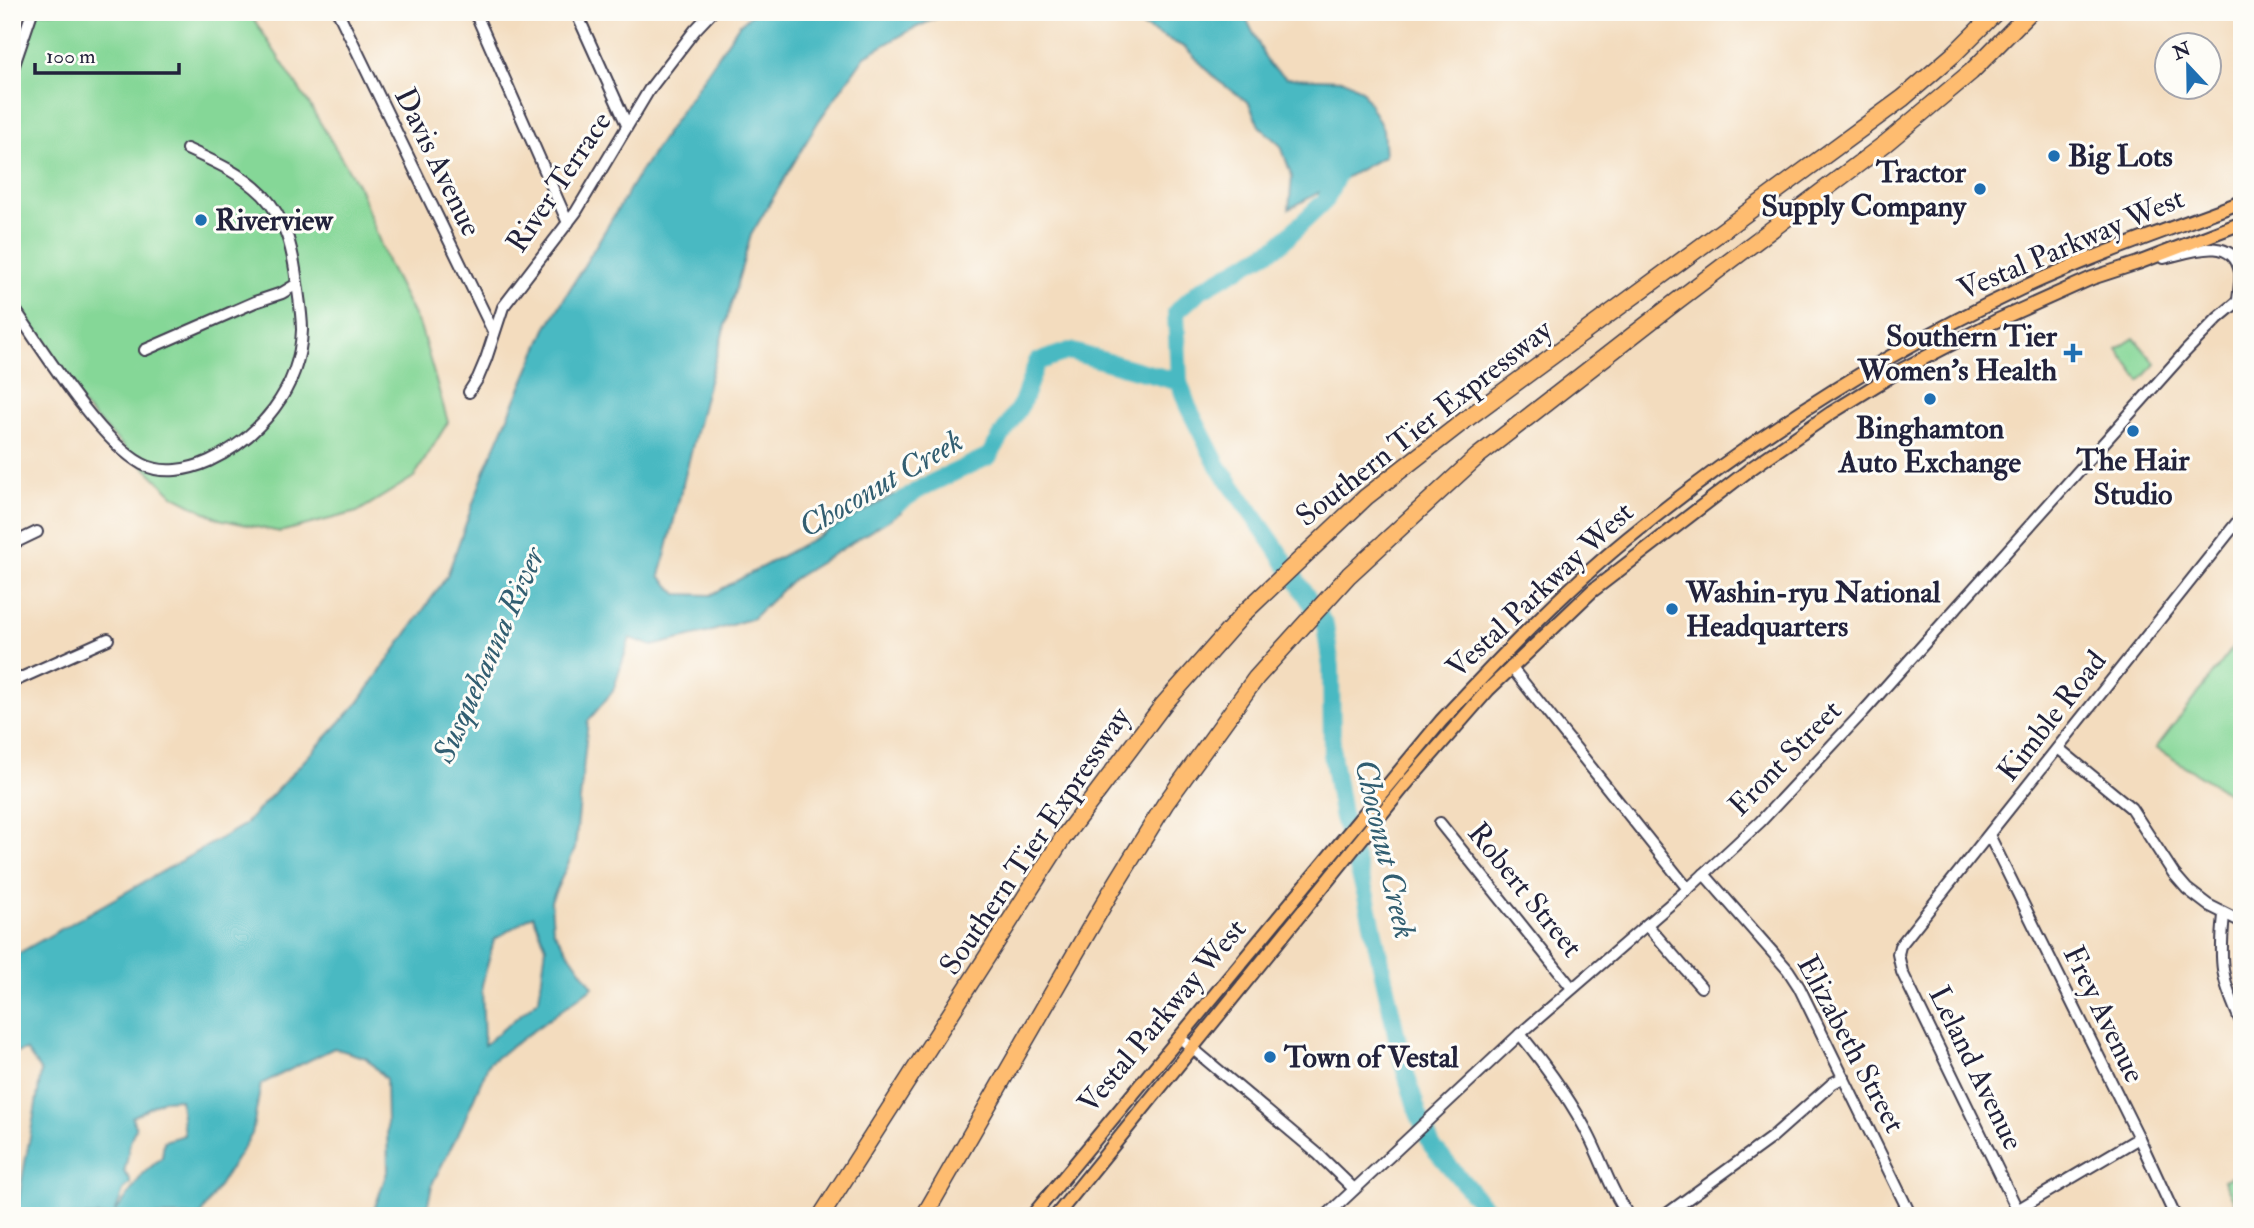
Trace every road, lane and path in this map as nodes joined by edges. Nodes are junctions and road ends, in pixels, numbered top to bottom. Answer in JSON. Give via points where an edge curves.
{"nodes":[{"id":1,"x":32,"y":12,"type":"edge"},
{"id":2,"x":338,"y":12,"type":"edge"},
{"id":3,"x":475,"y":12,"type":"edge"},
{"id":4,"x":576,"y":12,"type":"edge"},
{"id":5,"x":712,"y":12,"type":"edge"},
{"id":6,"x":1996,"y":12,"type":"edge"},
{"id":7,"x":2030,"y":12,"type":"edge"},
{"id":8,"x":12,"y":71,"type":"edge"},
{"id":9,"x":627,"y":125,"type":"junction"},
{"id":10,"x":187,"y":149,"type":"dead end"},
{"id":11,"x":2242,"y":202,"type":"edge"},
{"id":12,"x":568,"y":223,"type":"junction"},
{"id":13,"x":2242,"y":223,"type":"edge"},
{"id":14,"x":2138,"y":263,"type":"junction"},
{"id":15,"x":297,"y":284,"type":"junction"},
{"id":16,"x":2240,"y":299,"type":"edge"},
{"id":17,"x":12,"y":305,"type":"edge"},
{"id":18,"x":494,"y":333,"type":"junction"},
{"id":19,"x":145,"y":350,"type":"dead end"},
{"id":20,"x":469,"y":391,"type":"dead end"},
{"id":21,"x":2242,"y":516,"type":"edge"},
{"id":22,"x":37,"y":532,"type":"dead end"},
{"id":23,"x":12,"y":544,"type":"edge"},
{"id":24,"x":108,"y":639,"type":"dead end"},
{"id":25,"x":1511,"y":667,"type":"junction"},
{"id":26,"x":12,"y":682,"type":"edge"},
{"id":27,"x":2058,"y":748,"type":"junction"},
{"id":28,"x":1440,"y":823,"type":"dead end"},
{"id":29,"x":1989,"y":835,"type":"junction"},
{"id":30,"x":1704,"y":874,"type":"junction"},
{"id":31,"x":1688,"y":889,"type":"junction"},
{"id":32,"x":2224,"y":915,"type":"junction"},
{"id":33,"x":2242,"y":922,"type":"edge"},
{"id":34,"x":1647,"y":925,"type":"junction"},
{"id":35,"x":1900,"y":946,"type":"joint"},
{"id":36,"x":1702,"y":987,"type":"dead end"},
{"id":37,"x":1572,"y":988,"type":"junction"},
{"id":38,"x":2242,"y":1024,"type":"edge"},
{"id":39,"x":1520,"y":1034,"type":"junction"},
{"id":40,"x":1179,"y":1037,"type":"junction"},
{"id":41,"x":1194,"y":1048,"type":"junction"},
{"id":42,"x":1844,"y":1077,"type":"junction"},
{"id":43,"x":2138,"y":1138,"type":"junction"},
{"id":44,"x":1354,"y":1189,"type":"junction"},
{"id":45,"x":2018,"y":1209,"type":"junction"},
{"id":46,"x":821,"y":1216,"type":"edge"},
{"id":47,"x":924,"y":1216,"type":"edge"},
{"id":48,"x":1032,"y":1216,"type":"edge"},
{"id":49,"x":1056,"y":1216,"type":"edge"},
{"id":50,"x":1326,"y":1216,"type":"edge"},
{"id":51,"x":1629,"y":1216,"type":"edge"},
{"id":52,"x":1664,"y":1216,"type":"edge"},
{"id":53,"x":1911,"y":1216,"type":"edge"},
{"id":54,"x":2007,"y":1216,"type":"edge"},
{"id":55,"x":2175,"y":1216,"type":"edge"}],
"edges":[{"from":1,"to":8,"type":"street"},
{"from":2,"to":18,"type":"street","name":"Davis Avenue"},
{"from":3,"to":12,"type":"street"},
{"from":4,"to":9,"type":"street"},
{"from":5,"to":9,"type":"street","name":"River Terrace"},
{"from":6,"to":46,"type":"highway","name":"Southern Tier Expressway","via":[[1903,98],[1366,497],[1245,612],[1163,705],[1063,838]]},
{"from":7,"to":47,"type":"highway","name":"Southern Tier Expressway","via":[[1971,72],[1886,143],[1478,456],[1349,575],[1256,678],[1165,804]]},
{"from":9,"to":12,"type":"street","name":"River Terrace"},
{"from":10,"to":15,"type":"street","via":[[226,166],[265,197],[288,238]]},
{"from":11,"to":40,"type":"main road","name":"Vestal Parkway West","via":[[2022,288],[1907,346],[1738,454],[1626,540],[1554,605],[1441,721]]},
{"from":12,"to":18,"type":"street","name":"River Terrace","via":[[503,307]]},
{"from":13,"to":14,"type":"main road","name":"Vestal Parkway West"},
{"from":14,"to":16,"type":"street","via":[[2211,247],[2228,250],[2240,273]]},
{"from":14,"to":25,"type":"main road","name":"Vestal Parkway West","via":[[2092,278],[1996,321],[1899,371],[1831,413],[1627,562]]},
{"from":15,"to":17,"type":"street","via":[[300,345],[279,401],[260,428],[239,446],[189,468],[155,470],[140,463],[107,433]]},
{"from":15,"to":19,"type":"street"},
{"from":16,"to":30,"type":"street","name":"Front Street","via":[[2176,362],[1862,713],[1760,822]]},
{"from":18,"to":20,"type":"street","name":"River Terrace","via":[[478,379]]},
{"from":21,"to":27,"type":"street","name":"Kimble Road"},
{"from":22,"to":23,"type":"street"},
{"from":24,"to":26,"type":"street"},
{"from":25,"to":31,"type":"street"},
{"from":25,"to":41,"type":"main road","name":"Vestal Parkway West","via":[[1405,785]]},
{"from":27,"to":29,"type":"street","name":"Kimble Road"},
{"from":27,"to":32,"type":"street","via":[[2131,808],[2187,889]]},
{"from":28,"to":37,"type":"street","name":"Robert Street"},
{"from":29,"to":35,"type":"street","name":"Kimble Road"},
{"from":29,"to":43,"type":"street","name":"Frey Avenue"},
{"from":30,"to":31,"type":"street","name":"Front Street"},
{"from":30,"to":42,"type":"street","name":"Elizabeth Street","via":[[1788,970]]},
{"from":31,"to":34,"type":"street","name":"Front Street"},
{"from":32,"to":33,"type":"street"},
{"from":32,"to":38,"type":"street","via":[[2223,979]]},
{"from":34,"to":36,"type":"street"},
{"from":34,"to":37,"type":"street","name":"Front Street"},
{"from":35,"to":45,"type":"street","name":"Leland Avenue","via":[[1902,972]]},
{"from":37,"to":39,"type":"street","name":"Front Street"},
{"from":39,"to":44,"type":"street","name":"Front Street"},
{"from":39,"to":51,"type":"street","via":[[1578,1116]]},
{"from":40,"to":41,"type":"street"},
{"from":40,"to":48,"type":"main road","name":"Vestal Parkway West"},
{"from":41,"to":44,"type":"street"},
{"from":41,"to":49,"type":"main road","name":"Vestal Parkway West"},
{"from":42,"to":52,"type":"street","via":[[1771,1138]]},
{"from":42,"to":53,"type":"street","name":"Elizabeth Street"},
{"from":43,"to":45,"type":"street"},
{"from":43,"to":55,"type":"street","name":"Frey Avenue"},
{"from":44,"to":50,"type":"street","name":"Front Street"},
{"from":45,"to":54,"type":"street"}]}
